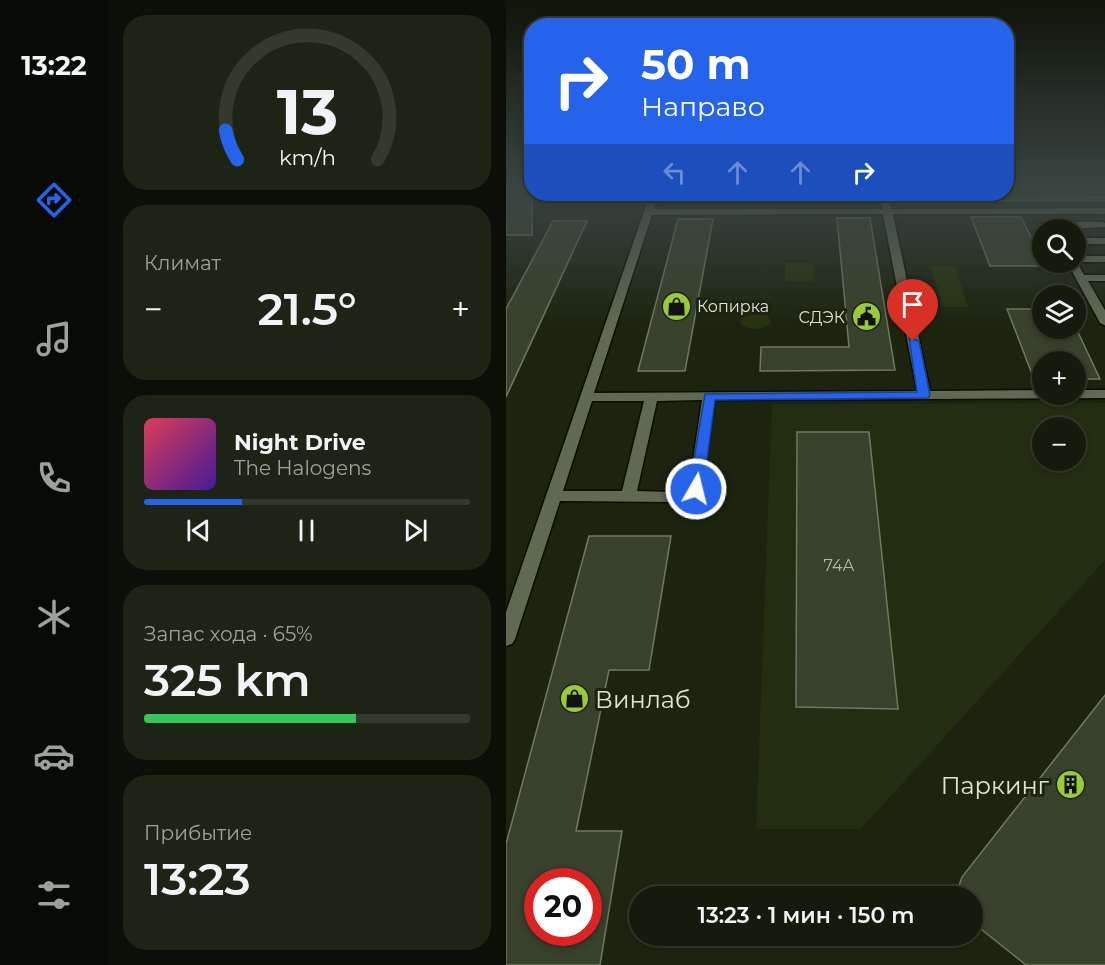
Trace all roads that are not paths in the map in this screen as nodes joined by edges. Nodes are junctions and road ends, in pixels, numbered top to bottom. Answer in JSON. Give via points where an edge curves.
{"nodes":[{"id":1,"x":641,"y":235,"type":"edge"},
{"id":2,"x":892,"y":235,"type":"edge"},
{"id":3,"x":1086,"y":241,"type":"edge"},
{"id":4,"x":1106,"y":241,"type":"edge"},
{"id":5,"x":1086,"y":259,"type":"edge"},
{"id":6,"x":1106,"y":259,"type":"edge"},
{"id":7,"x":1078,"y":273,"type":"edge"},
{"id":8,"x":1080,"y":278,"type":"junction"},
{"id":9,"x":1106,"y":278,"type":"edge"},
{"id":10,"x":1092,"y":299,"type":"junction"},
{"id":11,"x":1106,"y":299,"type":"edge"},
{"id":12,"x":1105,"y":322,"type":"edge"},
{"id":13,"x":1032,"y":394,"type":"edge"},
{"id":14,"x":1086,"y":394,"type":"edge"},
{"id":15,"x":1106,"y":394,"type":"edge"},
{"id":16,"x":924,"y":395,"type":"junction"},
{"id":17,"x":710,"y":396,"type":"junction"},
{"id":18,"x":587,"y":397,"type":"junction"},
{"id":19,"x":651,"y":397,"type":"junction"},
{"id":20,"x":554,"y":496,"type":"junction"},
{"id":21,"x":628,"y":496,"type":"junction"},
{"id":22,"x":506,"y":639,"type":"edge"}],
"edges":[{"from":1,"to":18,"type":"street"},
{"from":2,"to":16,"type":"street"},
{"from":3,"to":4,"type":"street"},
{"from":5,"to":6,"type":"street"},
{"from":7,"to":8,"type":"street"},
{"from":8,"to":9,"type":"street"},
{"from":8,"to":10,"type":"street"},
{"from":10,"to":11,"type":"street"},
{"from":10,"to":12,"type":"street"},
{"from":13,"to":16,"type":"street"},
{"from":14,"to":15,"type":"street"},
{"from":16,"to":17,"type":"street"},
{"from":17,"to":19,"type":"street"},
{"from":17,"to":21,"type":"street","via":[[696,489],[681,496]]},
{"from":18,"to":19,"type":"street"},
{"from":18,"to":20,"type":"street"},
{"from":19,"to":21,"type":"street"},
{"from":20,"to":21,"type":"street"},
{"from":20,"to":22,"type":"street"}]}
